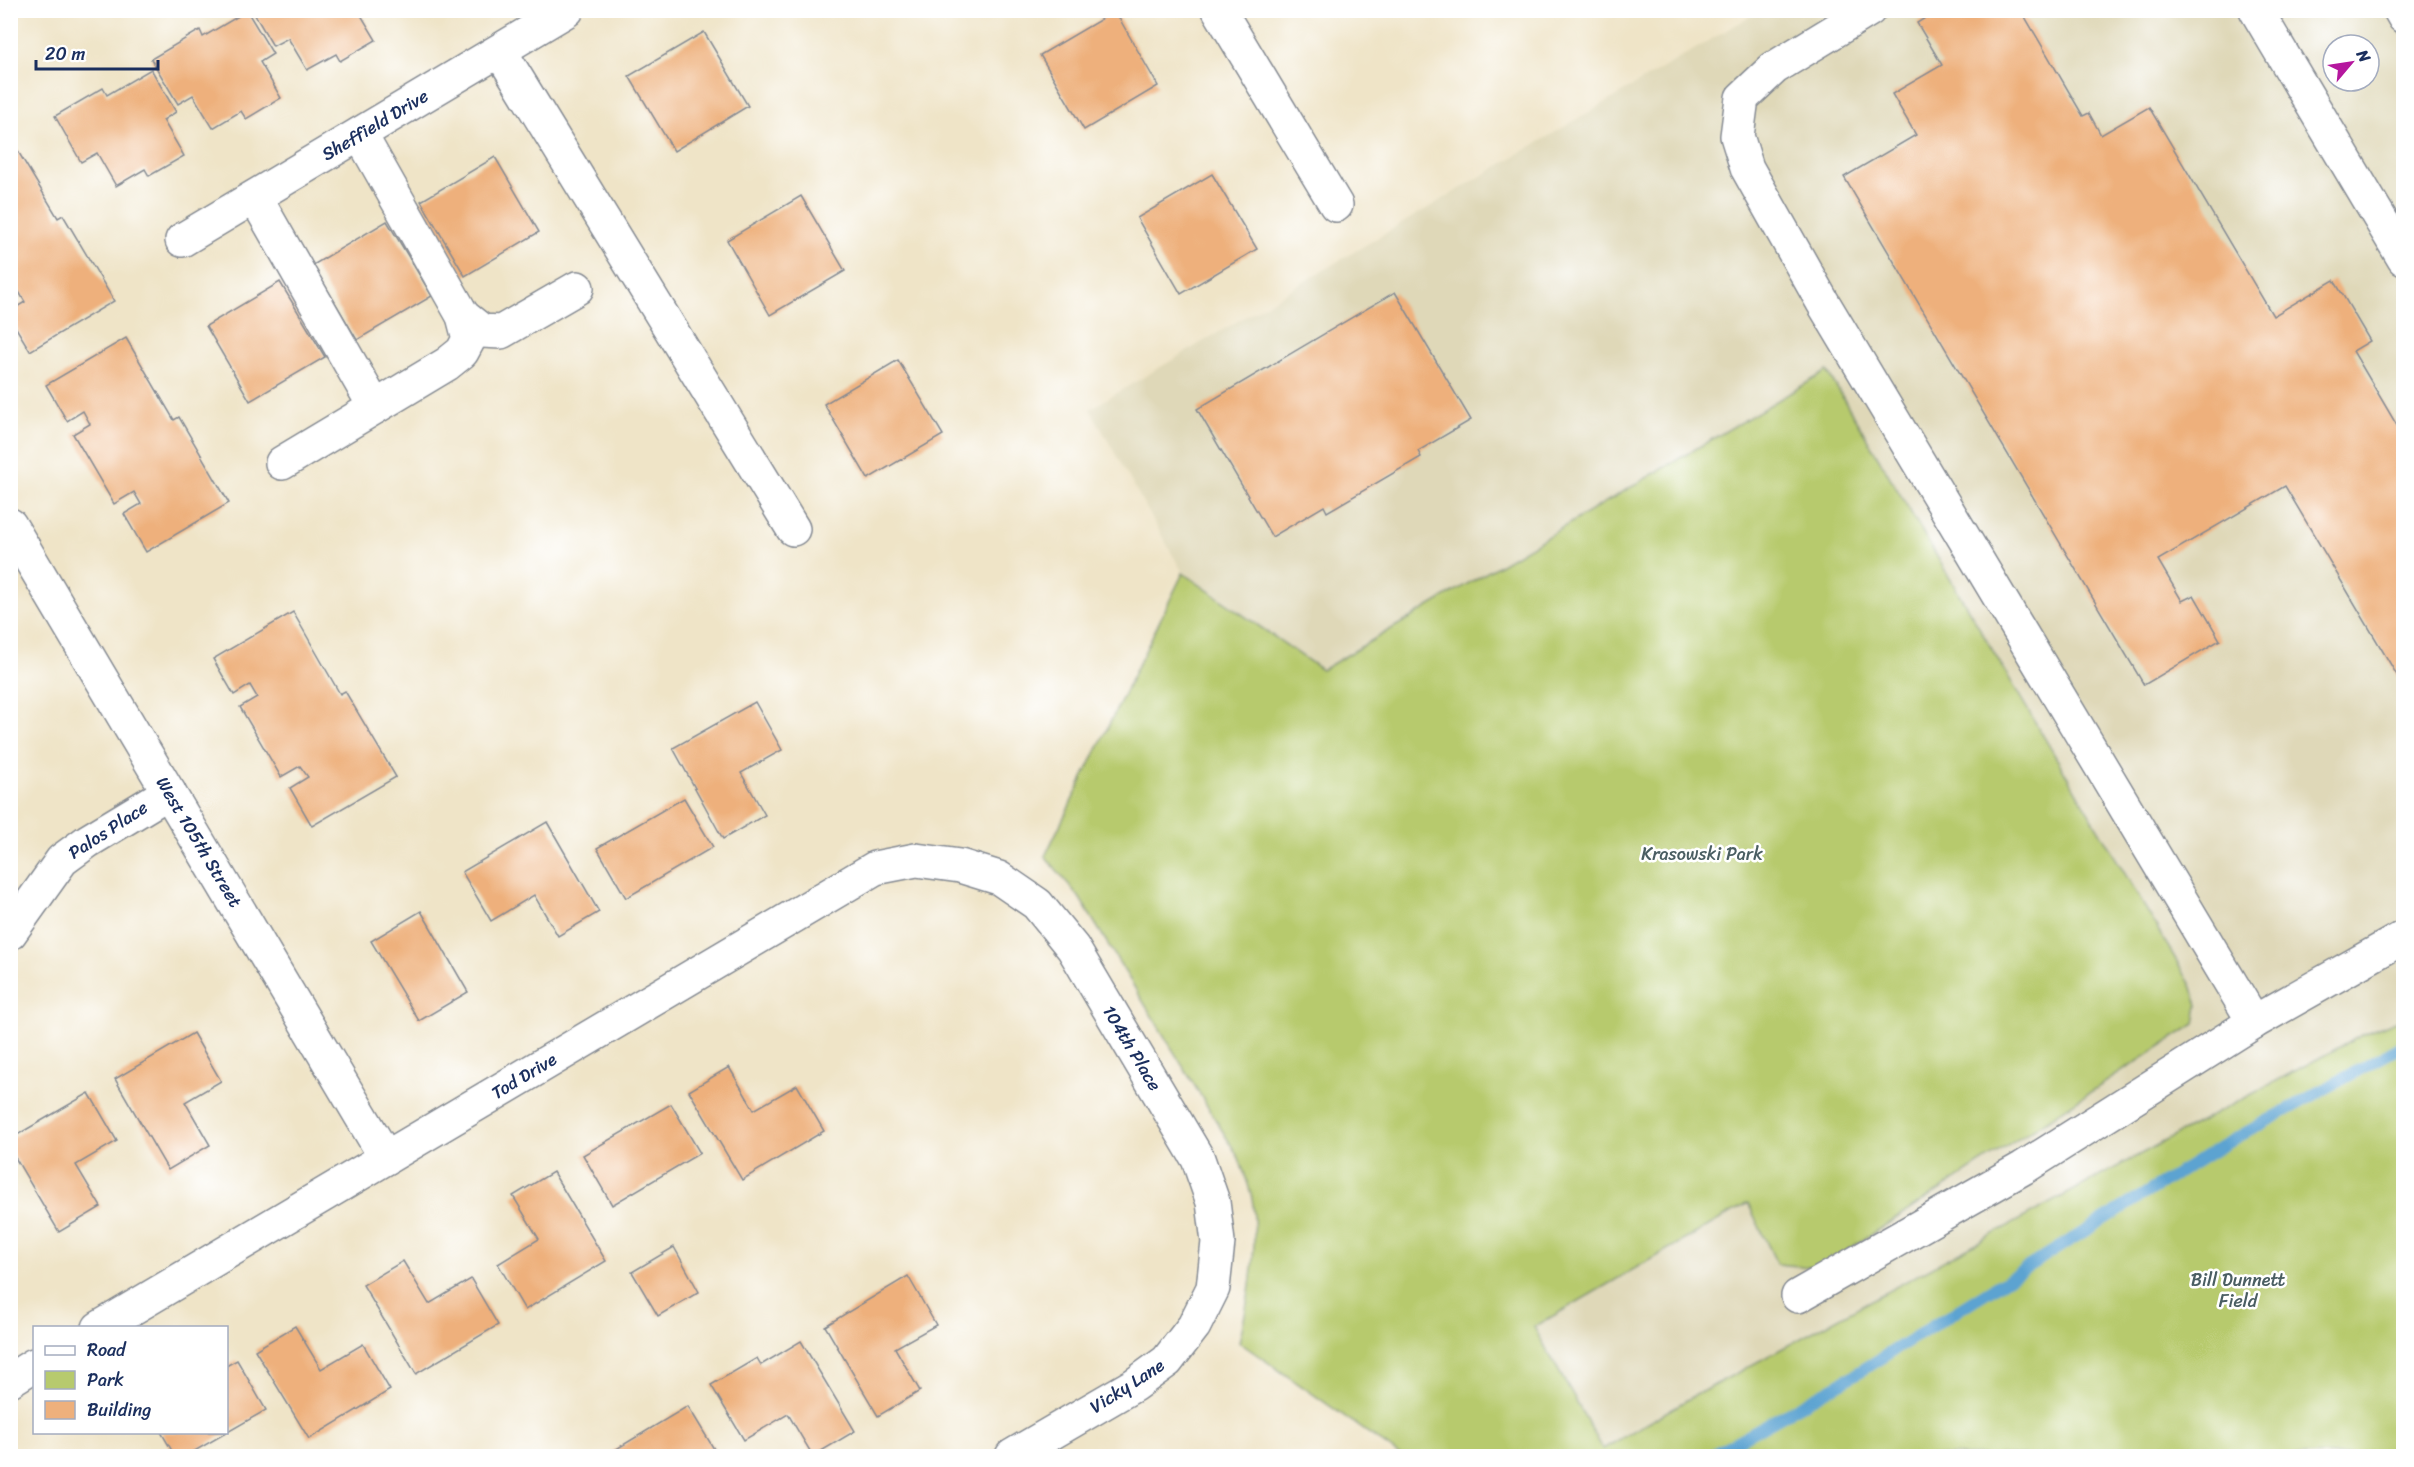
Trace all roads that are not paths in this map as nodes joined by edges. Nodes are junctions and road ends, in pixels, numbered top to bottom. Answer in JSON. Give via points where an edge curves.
{"nodes":[{"id":1,"x":567,"y":10,"type":"edge"},
{"id":2,"x":1219,"y":10,"type":"edge"},
{"id":3,"x":1869,"y":10,"type":"edge"},
{"id":4,"x":2256,"y":10,"type":"edge"},
{"id":5,"x":2400,"y":10,"type":"edge"},
{"id":6,"x":2403,"y":17,"type":"edge"},
{"id":7,"x":500,"y":51,"type":"junction"},
{"id":8,"x":360,"y":134,"type":"junction"},
{"id":9,"x":255,"y":197,"type":"junction"},
{"id":10,"x":1336,"y":205,"type":"dead end"},
{"id":11,"x":182,"y":240,"type":"dead end"},
{"id":12,"x":2403,"y":259,"type":"edge"},
{"id":13,"x":577,"y":288,"type":"dead end"},
{"id":14,"x":463,"y":316,"type":"junction"},
{"id":15,"x":375,"y":407,"type":"junction"},
{"id":16,"x":282,"y":463,"type":"dead end"},
{"id":17,"x":10,"y":525,"type":"edge"},
{"id":18,"x":793,"y":529,"type":"dead end"},
{"id":19,"x":169,"y":792,"type":"junction"},
{"id":20,"x":960,"y":866,"type":"joint"},
{"id":21,"x":10,"y":933,"type":"edge"},
{"id":22,"x":2403,"y":937,"type":"edge"},
{"id":23,"x":2254,"y":1022,"type":"junction"},
{"id":24,"x":386,"y":1158,"type":"junction"},
{"id":25,"x":1213,"y":1288,"type":"joint"},
{"id":26,"x":1798,"y":1296,"type":"dead end"},
{"id":27,"x":102,"y":1326,"type":"edge"},
{"id":28,"x":33,"y":1366,"type":"edge"},
{"id":29,"x":10,"y":1380,"type":"edge"},
{"id":30,"x":1012,"y":1456,"type":"edge"}],
"edges":[{"from":1,"to":7,"type":"street","name":"Sheffield Drive"},
{"from":2,"to":10,"type":"street"},
{"from":3,"to":23,"type":"street","via":[[1774,68],[1742,98],[1737,136],[1747,168]]},
{"from":4,"to":12,"type":"street"},
{"from":5,"to":6,"type":"street"},
{"from":7,"to":8,"type":"street","name":"Sheffield Drive"},
{"from":7,"to":18,"type":"street"},
{"from":8,"to":9,"type":"street","name":"Sheffield Drive"},
{"from":8,"to":14,"type":"street"},
{"from":9,"to":11,"type":"street","name":"Sheffield Drive"},
{"from":9,"to":15,"type":"street"},
{"from":13,"to":14,"type":"street","via":[[501,332],[482,331]]},
{"from":14,"to":15,"type":"street","via":[[469,339],[462,352]]},
{"from":15,"to":16,"type":"street"},
{"from":17,"to":19,"type":"street","name":"West 105th Street"},
{"from":19,"to":21,"type":"street","name":"Palos Place","via":[[62,860]]},
{"from":19,"to":24,"type":"street","name":"West 105th Street"},
{"from":20,"to":24,"type":"street","name":"Tod Drive","via":[[916,860],[875,868]]},
{"from":20,"to":25,"type":"street","name":"104th Place","via":[[999,878],[1037,904],[1073,948],[1198,1159],[1213,1202],[1218,1242]]},
{"from":22,"to":23,"type":"street"},
{"from":23,"to":26,"type":"street","via":[[2023,1168]]},
{"from":24,"to":27,"type":"street","name":"Tod Drive"},
{"from":25,"to":30,"type":"street","name":"Vicky Lane","via":[[1194,1326],[1167,1361],[1134,1385]]},
{"from":28,"to":29,"type":"street"}]}
